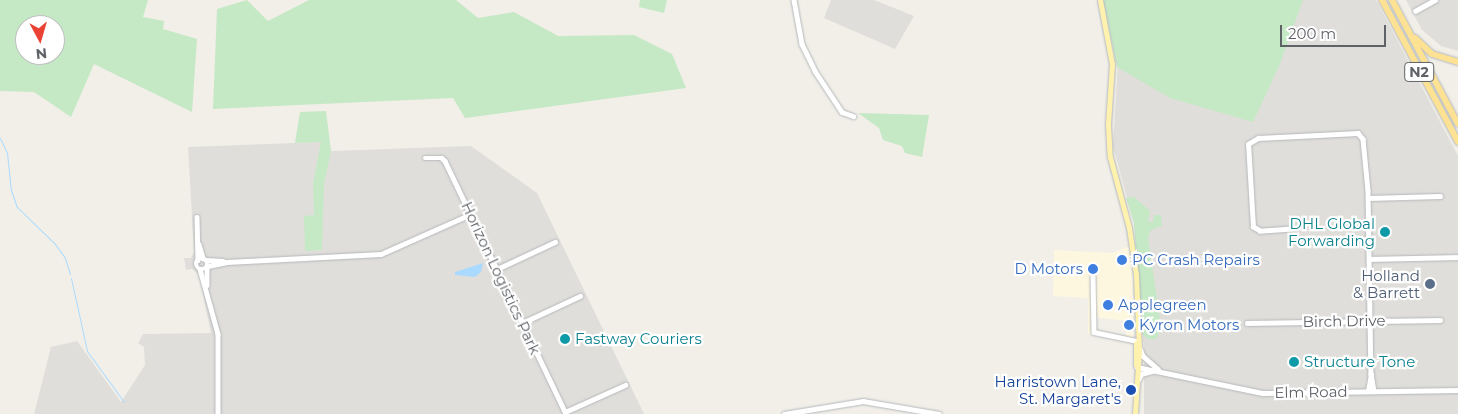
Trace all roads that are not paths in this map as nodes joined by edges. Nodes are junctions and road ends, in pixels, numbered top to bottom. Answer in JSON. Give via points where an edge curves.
{"nodes":[{"id":1,"x":794,"y":0,"type":"edge"},
{"id":2,"x":1100,"y":0,"type":"edge"},
{"id":3,"x":1382,"y":0,"type":"edge"},
{"id":4,"x":1393,"y":0,"type":"edge"},
{"id":5,"x":1435,"y":0,"type":"edge"},
{"id":6,"x":1414,"y":11,"type":"dead end"},
{"id":7,"x":1458,"y":62,"type":"edge"},
{"id":8,"x":853,"y":116,"type":"dead end"},
{"id":9,"x":1458,"y":124,"type":"edge"},
{"id":10,"x":1458,"y":142,"type":"edge"},
{"id":11,"x":425,"y":158,"type":"dead end"},
{"id":12,"x":1440,"y":196,"type":"dead end"},
{"id":13,"x":1368,"y":198,"type":"junction"},
{"id":14,"x":470,"y":214,"type":"junction"},
{"id":15,"x":197,"y":217,"type":"dead end"},
{"id":16,"x":1292,"y":229,"type":"dead end"},
{"id":17,"x":555,"y":242,"type":"dead end"},
{"id":18,"x":1458,"y":257,"type":"edge"},
{"id":19,"x":1369,"y":260,"type":"junction"},
{"id":20,"x":204,"y":262,"type":"junction"},
{"id":21,"x":200,"y":269,"type":"junction"},
{"id":22,"x":496,"y":270,"type":"junction"},
{"id":23,"x":1093,"y":276,"type":"dead end"},
{"id":24,"x":208,"y":289,"type":"junction"},
{"id":25,"x":580,"y":296,"type":"dead end"},
{"id":26,"x":1440,"y":320,"type":"dead end"},
{"id":27,"x":1371,"y":321,"type":"junction"},
{"id":28,"x":522,"y":323,"type":"junction"},
{"id":29,"x":1247,"y":323,"type":"dead end"},
{"id":30,"x":1137,"y":340,"type":"junction"},
{"id":31,"x":1149,"y":364,"type":"junction"},
{"id":32,"x":1137,"y":368,"type":"junction"},
{"id":33,"x":1159,"y":370,"type":"junction"},
{"id":34,"x":1168,"y":371,"type":"junction"},
{"id":35,"x":1371,"y":374,"type":"junction"},
{"id":36,"x":1137,"y":382,"type":"junction"},
{"id":37,"x":625,"y":385,"type":"dead end"},
{"id":38,"x":1458,"y":390,"type":"edge"},
{"id":39,"x":1368,"y":391,"type":"junction"},
{"id":40,"x":1374,"y":391,"type":"junction"},
{"id":41,"x":565,"y":413,"type":"edge"},
{"id":42,"x":218,"y":414,"type":"edge"},
{"id":43,"x":784,"y":414,"type":"edge"},
{"id":44,"x":939,"y":414,"type":"edge"},
{"id":45,"x":1135,"y":414,"type":"edge"}],
"edges":[{"from":1,"to":8,"type":"street","via":[[802,44],[815,71],[842,112]]},
{"from":2,"to":30,"type":"main road","via":[[1112,64],[1108,124],[1110,158],[1134,258]]},
{"from":3,"to":10,"type":"highway","number":"N2"},
{"from":4,"to":7,"type":"highway","via":[[1424,49],[1441,59]]},
{"from":4,"to":9,"type":"highway","number":"N2"},
{"from":5,"to":6,"type":"street"},
{"from":11,"to":14,"type":"street","name":"Horizon Logistics Park","via":[[444,159]]},
{"from":12,"to":13,"type":"street"},
{"from":13,"to":16,"type":"street","via":[[1363,140],[1358,133],[1252,140],[1247,150],[1254,227],[1260,231]]},
{"from":13,"to":19,"type":"street"},
{"from":14,"to":20,"type":"street","via":[[380,254]]},
{"from":14,"to":22,"type":"street","name":"Horizon Logistics Park"},
{"from":15,"to":20,"type":"street","via":[[198,242]]},
{"from":17,"to":22,"type":"street"},
{"from":18,"to":19,"type":"street"},
{"from":19,"to":27,"type":"street"},
{"from":20,"to":21,"type":"street"},
{"from":20,"to":21,"type":"street"},
{"from":20,"to":24,"type":"street"},
{"from":21,"to":24,"type":"street"},
{"from":22,"to":28,"type":"street","name":"Horizon Logistics Park"},
{"from":23,"to":30,"type":"street","via":[[1094,332]]},
{"from":24,"to":42,"type":"street","via":[[218,335]]},
{"from":25,"to":28,"type":"street"},
{"from":26,"to":27,"type":"street","name":"Birch Drive"},
{"from":27,"to":29,"type":"street","name":"Birch Drive"},
{"from":27,"to":35,"type":"street"},
{"from":28,"to":41,"type":"street","name":"Horizon Logistics Park"},
{"from":30,"to":31,"type":"street"},
{"from":30,"to":32,"type":"main road"},
{"from":31,"to":32,"type":"street"},
{"from":31,"to":33,"type":"street","name":"Elm Road"},
{"from":32,"to":33,"type":"street","name":"Elm Road"},
{"from":32,"to":36,"type":"main road"},
{"from":33,"to":34,"type":"street","name":"Elm Road"},
{"from":34,"to":36,"type":"street","name":"Elm Road","via":[[1145,372]]},
{"from":34,"to":39,"type":"street","name":"Elm Road","via":[[1263,393]]},
{"from":35,"to":39,"type":"street"},
{"from":35,"to":40,"type":"street"},
{"from":36,"to":45,"type":"main road"},
{"from":37,"to":41,"type":"street"},
{"from":38,"to":40,"type":"street","name":"Elm Road"},
{"from":39,"to":40,"type":"street","name":"Elm Road"},
{"from":43,"to":44,"type":"street","via":[[863,401]]}]}
